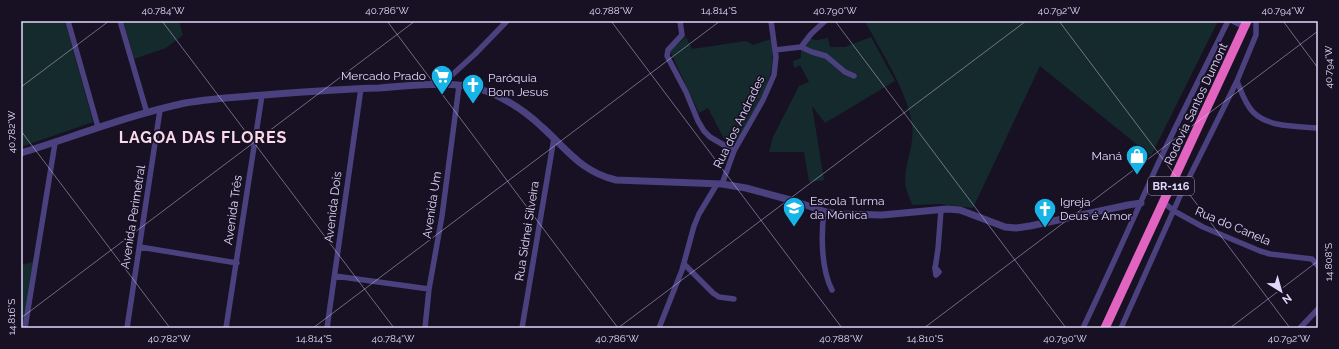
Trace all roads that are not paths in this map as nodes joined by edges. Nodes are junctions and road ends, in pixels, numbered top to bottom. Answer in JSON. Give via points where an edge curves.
{"nodes":[{"id":1,"x":68,"y":21,"type":"edge"},
{"id":2,"x":120,"y":21,"type":"edge"},
{"id":3,"x":507,"y":21,"type":"edge"},
{"id":4,"x":680,"y":21,"type":"edge"},
{"id":5,"x":771,"y":21,"type":"edge"},
{"id":6,"x":825,"y":21,"type":"edge"},
{"id":7,"x":1228,"y":21,"type":"edge"},
{"id":8,"x":1233,"y":21,"type":"edge"},
{"id":9,"x":1256,"y":21,"type":"edge"},
{"id":10,"x":1261,"y":21,"type":"edge"},
{"id":11,"x":1246,"y":24,"type":"edge"},
{"id":12,"x":1256,"y":35,"type":"junction"},
{"id":13,"x":801,"y":46,"type":"junction"},
{"id":14,"x":775,"y":50,"type":"junction"},
{"id":15,"x":854,"y":76,"type":"dead end"},
{"id":16,"x":1237,"y":81,"type":"junction"},
{"id":17,"x":440,"y":85,"type":"junction"},
{"id":18,"x":459,"y":86,"type":"junction"},
{"id":19,"x":361,"y":88,"type":"junction"},
{"id":20,"x":262,"y":95,"type":"junction"},
{"id":21,"x":160,"y":110,"type":"junction"},
{"id":22,"x":147,"y":113,"type":"junction"},
{"id":23,"x":98,"y":127,"type":"junction"},
{"id":24,"x":1318,"y":128,"type":"edge"},
{"id":25,"x":554,"y":138,"type":"junction"},
{"id":26,"x":55,"y":143,"type":"junction"},
{"id":27,"x":734,"y":151,"type":"junction"},
{"id":28,"x":21,"y":153,"type":"edge"},
{"id":29,"x":720,"y":184,"type":"junction"},
{"id":30,"x":1163,"y":202,"type":"junction"},
{"id":31,"x":1141,"y":203,"type":"junction"},
{"id":32,"x":941,"y":210,"type":"junction"},
{"id":33,"x":824,"y":211,"type":"junction"},
{"id":34,"x":1174,"y":211,"type":"junction"},
{"id":35,"x":1144,"y":245,"type":"junction"},
{"id":36,"x":140,"y":247,"type":"junction"},
{"id":37,"x":1152,"y":257,"type":"junction"},
{"id":38,"x":1317,"y":261,"type":"edge"},
{"id":39,"x":237,"y":263,"type":"junction"},
{"id":40,"x":684,"y":264,"type":"junction"},
{"id":41,"x":936,"y":267,"type":"dead end"},
{"id":42,"x":336,"y":276,"type":"junction"},
{"id":43,"x":430,"y":288,"type":"junction"},
{"id":44,"x":832,"y":290,"type":"dead end"},
{"id":45,"x":734,"y":299,"type":"dead end"},
{"id":46,"x":1318,"y":309,"type":"edge"},
{"id":47,"x":25,"y":328,"type":"edge"},
{"id":48,"x":127,"y":328,"type":"edge"},
{"id":49,"x":226,"y":328,"type":"edge"},
{"id":50,"x":327,"y":328,"type":"edge"},
{"id":51,"x":425,"y":328,"type":"edge"},
{"id":52,"x":522,"y":328,"type":"edge"},
{"id":53,"x":659,"y":328,"type":"edge"},
{"id":54,"x":1083,"y":328,"type":"edge"},
{"id":55,"x":1105,"y":328,"type":"edge"},
{"id":56,"x":1122,"y":328,"type":"edge"},
{"id":57,"x":1300,"y":328,"type":"edge"}],
"edges":[{"from":1,"to":23,"type":"street"},
{"from":2,"to":22,"type":"street"},
{"from":3,"to":17,"type":"street"},
{"from":4,"to":27,"type":"street","via":[[682,36],[669,48],[667,56],[704,131]]},
{"from":5,"to":14,"type":"street","name":"Rua dos Andrades"},
{"from":6,"to":13,"type":"street"},
{"from":7,"to":31,"type":"street"},
{"from":8,"to":11,"type":"street"},
{"from":9,"to":12,"type":"street"},
{"from":10,"to":12,"type":"street"},
{"from":11,"to":30,"type":"highway","name":"Rodovia Santos Dumont","number":"BR-116"},
{"from":12,"to":16,"type":"street"},
{"from":13,"to":14,"type":"street"},
{"from":13,"to":15,"type":"street","via":[[826,56]]},
{"from":14,"to":27,"type":"street","name":"Rua dos Andrades","via":[[776,67],[771,82]]},
{"from":16,"to":24,"type":"street","via":[[1245,100],[1260,118],[1289,126]]},
{"from":16,"to":34,"type":"street"},
{"from":17,"to":18,"type":"street"},
{"from":17,"to":19,"type":"street"},
{"from":18,"to":25,"type":"street","via":[[478,89],[506,100],[530,116]]},
{"from":18,"to":43,"type":"street","name":"Avenida Um"},
{"from":19,"to":20,"type":"street"},
{"from":19,"to":42,"type":"street","name":"Avenida Dois"},
{"from":20,"to":21,"type":"street","via":[[218,98]]},
{"from":20,"to":39,"type":"street","name":"Avenida Três"},
{"from":21,"to":22,"type":"street"},
{"from":21,"to":36,"type":"street","name":"Avenida Perimetral"},
{"from":22,"to":23,"type":"street"},
{"from":23,"to":26,"type":"street"},
{"from":25,"to":29,"type":"street","via":[[576,160],[605,177]]},
{"from":25,"to":52,"type":"street","name":"Rua Sidnei Silveira"},
{"from":26,"to":28,"type":"street"},
{"from":26,"to":47,"type":"street"},
{"from":27,"to":29,"type":"street","name":"Rua dos Andrades"},
{"from":29,"to":33,"type":"street","via":[[771,194]]},
{"from":29,"to":40,"type":"street","name":"Rua dos Andrades","via":[[699,214]]},
{"from":30,"to":34,"type":"street","name":"Rua do Canela"},
{"from":30,"to":35,"type":"highway","name":"Rodovia Santos Dumont","number":"BR-116"},
{"from":31,"to":32,"type":"street","via":[[1016,228],[960,210]]},
{"from":31,"to":54,"type":"street"},
{"from":32,"to":33,"type":"street","via":[[863,215]]},
{"from":32,"to":41,"type":"street"},
{"from":33,"to":44,"type":"street","via":[[823,249],[827,277]]},
{"from":34,"to":37,"type":"street"},
{"from":34,"to":38,"type":"street","name":"Rua do Canela","via":[[1203,227],[1260,251],[1312,258]]},
{"from":35,"to":37,"type":"street"},
{"from":35,"to":55,"type":"highway","name":"Rodovia Santos Dumont","number":"BR-116"},
{"from":36,"to":39,"type":"street"},
{"from":36,"to":48,"type":"street","name":"Avenida Perimetral"},
{"from":37,"to":56,"type":"street"},
{"from":39,"to":49,"type":"street","name":"Avenida Três"},
{"from":40,"to":45,"type":"street","via":[[719,298]]},
{"from":40,"to":53,"type":"street","name":"Rua dos Andrades"},
{"from":42,"to":43,"type":"street"},
{"from":42,"to":50,"type":"street","name":"Avenida Dois"},
{"from":43,"to":51,"type":"street","name":"Avenida Um"},
{"from":46,"to":57,"type":"street"}]}
